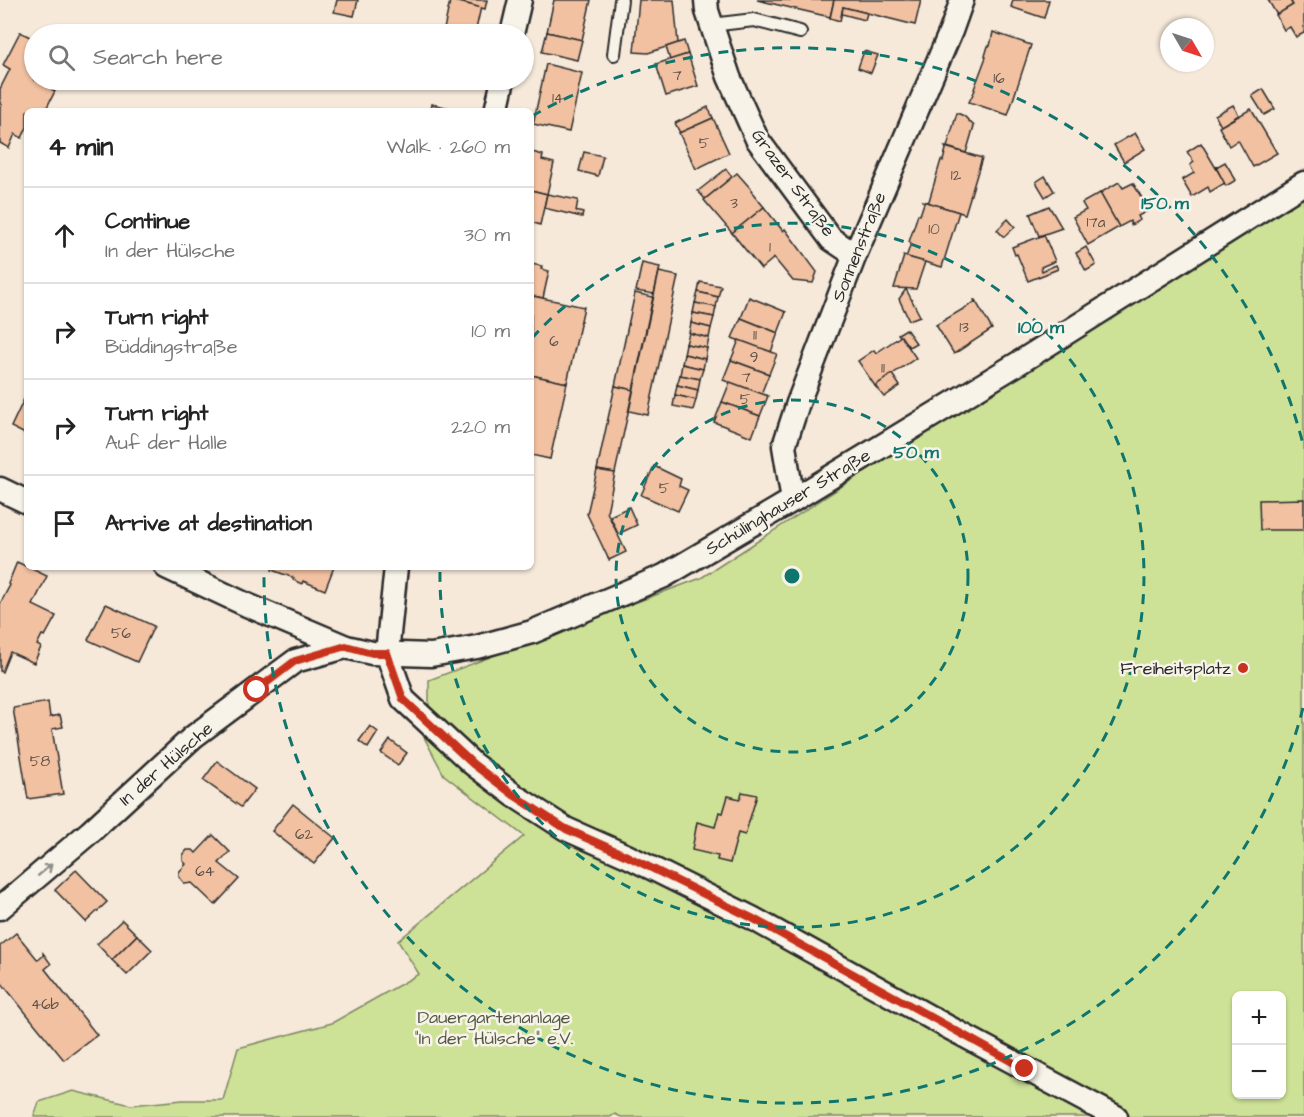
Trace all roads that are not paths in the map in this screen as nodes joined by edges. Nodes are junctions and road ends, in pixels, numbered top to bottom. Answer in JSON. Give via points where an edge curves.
{"nodes":[{"id":1,"x":520,"y":0,"type":"edge"},
{"id":2,"x":621,"y":0,"type":"edge"},
{"id":3,"x":706,"y":0,"type":"edge"},
{"id":4,"x":962,"y":0,"type":"edge"},
{"id":5,"x":514,"y":24,"type":"edge"},
{"id":6,"x":711,"y":25,"type":"junction"},
{"id":7,"x":800,"y":32,"type":"dead end"},
{"id":8,"x":614,"y":54,"type":"dead end"},
{"id":9,"x":501,"y":90,"type":"edge"},
{"id":10,"x":497,"y":108,"type":"edge"},
{"id":11,"x":1304,"y":183,"type":"edge"},
{"id":12,"x":855,"y":255,"type":"junction"},
{"id":13,"x":0,"y":489,"type":"edge"},
{"id":14,"x":793,"y":500,"type":"junction"},
{"id":15,"x":24,"y":501,"type":"edge"},
{"id":16,"x":172,"y":570,"type":"edge"},
{"id":17,"x":396,"y":570,"type":"edge"},
{"id":18,"x":346,"y":646,"type":"junction"},
{"id":19,"x":387,"y":653,"type":"junction"},
{"id":20,"x":0,"y":908,"type":"edge"},
{"id":21,"x":1116,"y":1117,"type":"edge"}],
"edges":[{"from":1,"to":5,"type":"street"},
{"from":2,"to":8,"type":"lane"},
{"from":3,"to":6,"type":"street","name":"Grazer Straße"},
{"from":4,"to":12,"type":"street","name":"Sonnenstraße"},
{"from":6,"to":7,"type":"lane","via":[[754,20]]},
{"from":6,"to":12,"type":"street","name":"Grazer Straße","via":[[757,139],[831,239]]},
{"from":9,"to":10,"type":"street"},
{"from":11,"to":14,"type":"street","name":"Schülinghauser Straße"},
{"from":12,"to":14,"type":"street","name":"Sonnenstraße","via":[[784,446]]},
{"from":13,"to":15,"type":"street"},
{"from":14,"to":19,"type":"street","name":"Schülinghauser Straße","via":[[664,576],[532,632],[431,655]]},
{"from":16,"to":18,"type":"street","name":"Schülinghauser Straße"},
{"from":17,"to":19,"type":"street"},
{"from":18,"to":19,"type":"street","name":"Schülinghauser Straße"},
{"from":20,"to":18,"type":"street","name":"In der Hülsche","one_way":true,"via":[[193,737],[295,661]]},
{"from":19,"to":21,"type":"street","via":[[403,699],[473,764],[566,829],[752,918]]}]}
